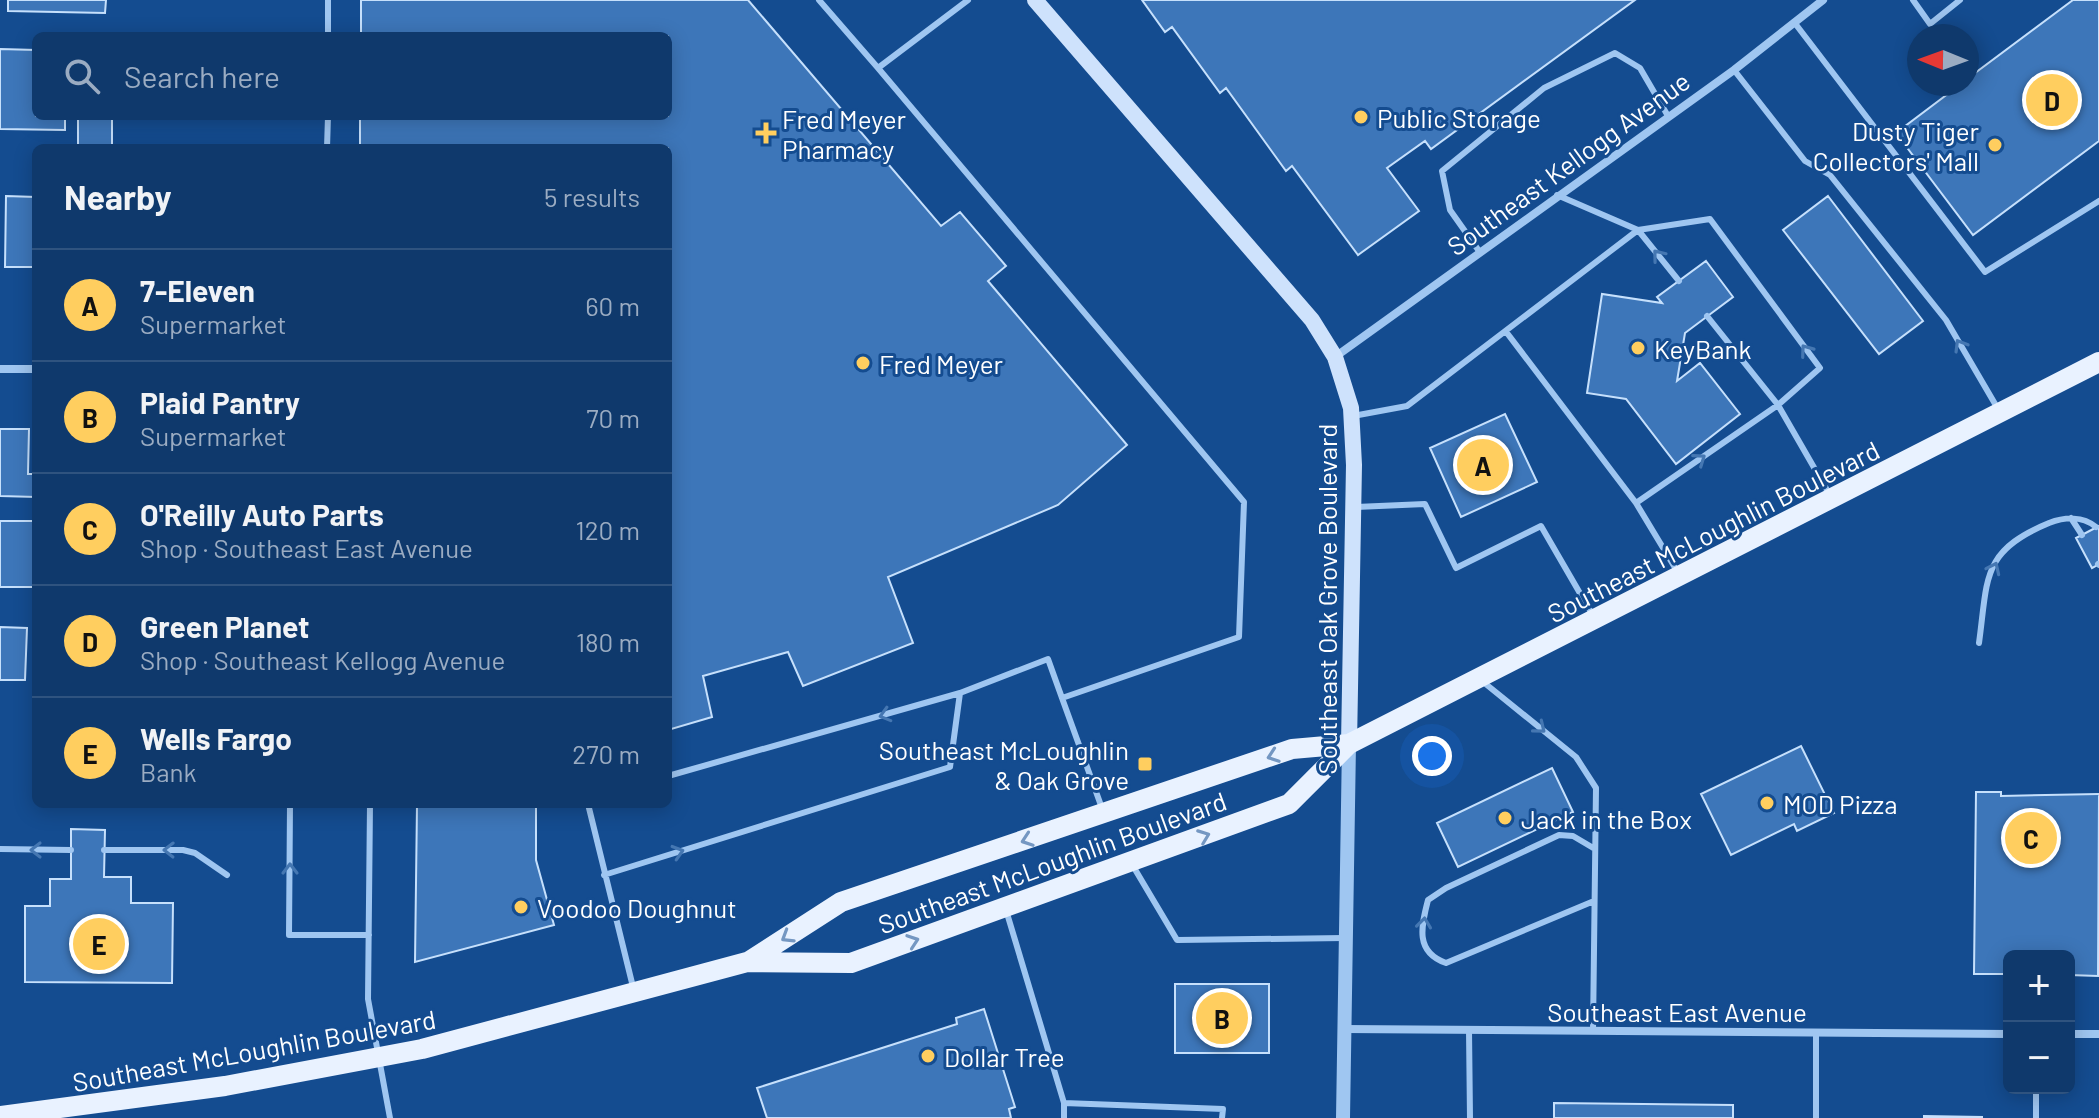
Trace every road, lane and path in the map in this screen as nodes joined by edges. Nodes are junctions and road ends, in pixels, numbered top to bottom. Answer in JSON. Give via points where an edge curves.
{"nodes":[{"id":1,"x":328,"y":0,"type":"edge"},
{"id":2,"x":819,"y":0,"type":"edge"},
{"id":3,"x":968,"y":0,"type":"edge"},
{"id":4,"x":1035,"y":0,"type":"edge"},
{"id":5,"x":1823,"y":0,"type":"edge"},
{"id":6,"x":1913,"y":0,"type":"edge"},
{"id":7,"x":1960,"y":0,"type":"edge"},
{"id":8,"x":1794,"y":22,"type":"junction"},
{"id":9,"x":328,"y":32,"type":"edge"},
{"id":10,"x":878,"y":68,"type":"junction"},
{"id":11,"x":1734,"y":70,"type":"junction"},
{"id":12,"x":1668,"y":116,"type":"junction"},
{"id":13,"x":328,"y":120,"type":"edge"},
{"id":14,"x":327,"y":144,"type":"edge"},
{"id":15,"x":1557,"y":195,"type":"junction"},
{"id":16,"x":2099,"y":201,"type":"edge"},
{"id":17,"x":1638,"y":230,"type":"junction"},
{"id":18,"x":1479,"y":251,"type":"junction"},
{"id":19,"x":1679,"y":281,"type":"dead end"},
{"id":20,"x":1707,"y":316,"type":"dead end"},
{"id":21,"x":1507,"y":333,"type":"junction"},
{"id":22,"x":1335,"y":357,"type":"junction"},
{"id":23,"x":2099,"y":362,"type":"edge"},
{"id":24,"x":0,"y":369,"type":"edge"},
{"id":25,"x":32,"y":369,"type":"edge"},
{"id":26,"x":1778,"y":405,"type":"junction"},
{"id":27,"x":2000,"y":412,"type":"junction"},
{"id":28,"x":1351,"y":417,"type":"junction"},
{"id":29,"x":1833,"y":500,"type":"junction"},
{"id":30,"x":1636,"y":503,"type":"junction"},
{"id":31,"x":1353,"y":507,"type":"junction"},
{"id":32,"x":2071,"y":518,"type":"junction"},
{"id":33,"x":2096,"y":527,"type":"dead end"},
{"id":34,"x":2082,"y":535,"type":"dead end"},
{"id":35,"x":1681,"y":578,"type":"junction"},
{"id":36,"x":1596,"y":621,"type":"junction"},
{"id":37,"x":1979,"y":643,"type":"dead end"},
{"id":38,"x":1479,"y":679,"type":"junction"},
{"id":39,"x":960,"y":693,"type":"junction"},
{"id":40,"x":1062,"y":698,"type":"junction"},
{"id":41,"x":1349,"y":744,"type":"junction"},
{"id":42,"x":672,"y":775,"type":"edge"},
{"id":43,"x":290,"y":808,"type":"edge"},
{"id":44,"x":370,"y":808,"type":"edge"},
{"id":45,"x":589,"y":808,"type":"edge"},
{"id":46,"x":1104,"y":814,"type":"junction"},
{"id":47,"x":0,"y":849,"type":"edge"},
{"id":48,"x":1595,"y":849,"type":"junction"},
{"id":49,"x":71,"y":850,"type":"dead end"},
{"id":50,"x":104,"y":850,"type":"dead end"},
{"id":51,"x":1131,"y":863,"type":"junction"},
{"id":52,"x":227,"y":875,"type":"dead end"},
{"id":53,"x":604,"y":875,"type":"junction"},
{"id":54,"x":1594,"y":901,"type":"junction"},
{"id":55,"x":1006,"y":909,"type":"junction"},
{"id":56,"x":369,"y":935,"type":"junction"},
{"id":57,"x":1346,"y":938,"type":"junction"},
{"id":58,"x":747,"y":962,"type":"junction"},
{"id":59,"x":634,"y":993,"type":"junction"},
{"id":60,"x":1344,"y":1029,"type":"junction"},
{"id":61,"x":1469,"y":1030,"type":"junction"},
{"id":62,"x":1593,"y":1031,"type":"junction"},
{"id":63,"x":1816,"y":1032,"type":"junction"},
{"id":64,"x":2003,"y":1034,"type":"edge"},
{"id":65,"x":2075,"y":1034,"type":"edge"},
{"id":66,"x":2099,"y":1034,"type":"edge"},
{"id":67,"x":381,"y":1058,"type":"junction"},
{"id":68,"x":2036,"y":1094,"type":"edge"},
{"id":69,"x":1064,"y":1103,"type":"junction"},
{"id":70,"x":0,"y":1116,"type":"edge"},
{"id":71,"x":390,"y":1118,"type":"edge"},
{"id":72,"x":1064,"y":1118,"type":"edge"},
{"id":73,"x":1222,"y":1118,"type":"edge"},
{"id":74,"x":1343,"y":1118,"type":"edge"},
{"id":75,"x":1470,"y":1118,"type":"edge"},
{"id":76,"x":1816,"y":1118,"type":"edge"},
{"id":77,"x":2036,"y":1118,"type":"edge"}],
"edges":[{"from":1,"to":9,"type":"lane"},
{"from":2,"to":10,"type":"lane"},
{"from":3,"to":10,"type":"lane"},
{"from":4,"to":22,"type":"main road","name":"Southeast Oak Grove Boulevard","via":[[1312,320]]},
{"from":5,"to":8,"type":"street","name":"Southeast Kellogg Avenue"},
{"from":6,"to":7,"type":"lane","via":[[1930,24]]},
{"from":8,"to":11,"type":"street","name":"Southeast Kellogg Avenue"},
{"from":8,"to":16,"type":"lane","via":[[1985,272]]},
{"from":10,"to":40,"type":"lane","via":[[1244,502],[1239,637]]},
{"from":11,"to":12,"type":"street","name":"Southeast Kellogg Avenue"},
{"from":27,"to":11,"type":"lane","one_way":true,"via":[[1946,320],[1830,175],[1805,161]]},
{"from":12,"to":15,"type":"street","name":"Southeast Kellogg Avenue"},
{"from":12,"to":18,"type":"lane","via":[[1640,68],[1615,53],[1544,88],[1442,171],[1450,210]]},
{"from":13,"to":14,"type":"lane"},
{"from":15,"to":17,"type":"lane"},
{"from":15,"to":18,"type":"street","name":"Southeast Kellogg Avenue"},
{"from":19,"to":17,"type":"lane","one_way":true},
{"from":17,"to":21,"type":"lane"},
{"from":26,"to":17,"type":"lane","one_way":true,"via":[[1820,368],[1710,219]]},
{"from":18,"to":22,"type":"street","name":"Southeast Kellogg Avenue"},
{"from":20,"to":26,"type":"lane"},
{"from":21,"to":28,"type":"lane","via":[[1407,406]]},
{"from":21,"to":30,"type":"lane"},
{"from":22,"to":28,"type":"main road","name":"Southeast Oak Grove Boulevard"},
{"from":23,"to":27,"type":"main road","name":"Southeast McLoughlin Boulevard"},
{"from":24,"to":25,"type":"street"},
{"from":26,"to":29,"type":"lane"},
{"from":30,"to":26,"type":"lane","one_way":true},
{"from":27,"to":29,"type":"main road","name":"Southeast McLoughlin Boulevard"},
{"from":28,"to":31,"type":"main road","name":"Southeast Oak Grove Boulevard"},
{"from":29,"to":35,"type":"main road","name":"Southeast McLoughlin Boulevard"},
{"from":30,"to":35,"type":"lane"},
{"from":31,"to":36,"type":"lane","via":[[1425,504],[1456,568],[1541,526]]},
{"from":31,"to":41,"type":"main road","name":"Southeast Oak Grove Boulevard"},
{"from":32,"to":33,"type":"lane"},
{"from":32,"to":34,"type":"lane"},
{"from":37,"to":32,"type":"lane","one_way":true,"via":[[1988,573],[2005,546]]},
{"from":35,"to":36,"type":"main road","name":"Southeast McLoughlin Boulevard"},
{"from":36,"to":38,"type":"main road","name":"Southeast McLoughlin Boulevard"},
{"from":38,"to":41,"type":"main road","name":"Southeast McLoughlin Boulevard"},
{"from":38,"to":48,"type":"lane","one_way":true,"via":[[1576,757],[1596,788]]},
{"from":39,"to":40,"type":"lane","via":[[1048,659]]},
{"from":39,"to":42,"type":"lane","one_way":true},
{"from":53,"to":39,"type":"lane","one_way":true,"via":[[950,767]]},
{"from":40,"to":46,"type":"lane"},
{"from":41,"to":46,"type":"main road","name":"Southeast McLoughlin Boulevard","one_way":true,"via":[[1292,749]]},
{"from":51,"to":41,"type":"main road","name":"Southeast McLoughlin Boulevard","one_way":true,"via":[[1289,804]]},
{"from":41,"to":57,"type":"street","name":"Southeast Oak Grove Boulevard"},
{"from":56,"to":43,"type":"lane","one_way":true,"via":[[289,935]]},
{"from":44,"to":56,"type":"lane"},
{"from":45,"to":53,"type":"lane"},
{"from":46,"to":58,"type":"main road","name":"Southeast McLoughlin Boulevard","one_way":true,"via":[[841,902]]},
{"from":49,"to":47,"type":"lane","one_way":true},
{"from":48,"to":54,"type":"lane"},
{"from":54,"to":48,"type":"lane","one_way":true,"via":[[1446,963],[1431,958],[1424,946],[1428,900],[1446,888],[1559,835],[1573,836]]},
{"from":52,"to":50,"type":"lane","one_way":true,"via":[[183,850]]},
{"from":51,"to":55,"type":"main road","name":"Southeast McLoughlin Boulevard"},
{"from":51,"to":57,"type":"lane","via":[[1177,940]]},
{"from":53,"to":59,"type":"lane"},
{"from":54,"to":62,"type":"lane"},
{"from":58,"to":55,"type":"main road","name":"Southeast McLoughlin Boulevard","one_way":true,"via":[[851,963]]},
{"from":55,"to":69,"type":"lane"},
{"from":56,"to":67,"type":"lane","via":[[368,999]]},
{"from":57,"to":60,"type":"street","name":"Southeast Oak Grove Boulevard"},
{"from":58,"to":59,"type":"main road","name":"Southeast McLoughlin Boulevard"},
{"from":59,"to":67,"type":"main road","name":"Southeast McLoughlin Boulevard"},
{"from":60,"to":61,"type":"street","name":"Southeast East Avenue"},
{"from":60,"to":74,"type":"street","name":"Southeast Oak Grove Boulevard"},
{"from":61,"to":62,"type":"street","name":"Southeast East Avenue"},
{"from":61,"to":75,"type":"lane"},
{"from":62,"to":63,"type":"street","name":"Southeast East Avenue"},
{"from":63,"to":64,"type":"street","name":"Southeast East Avenue"},
{"from":63,"to":76,"type":"lane"},
{"from":65,"to":66,"type":"street"},
{"from":67,"to":70,"type":"main road","name":"Southeast McLoughlin Boulevard","via":[[225,1086]]},
{"from":67,"to":71,"type":"lane"},
{"from":68,"to":77,"type":"lane"},
{"from":69,"to":72,"type":"lane"},
{"from":69,"to":73,"type":"lane","via":[[1223,1109]]}]}
